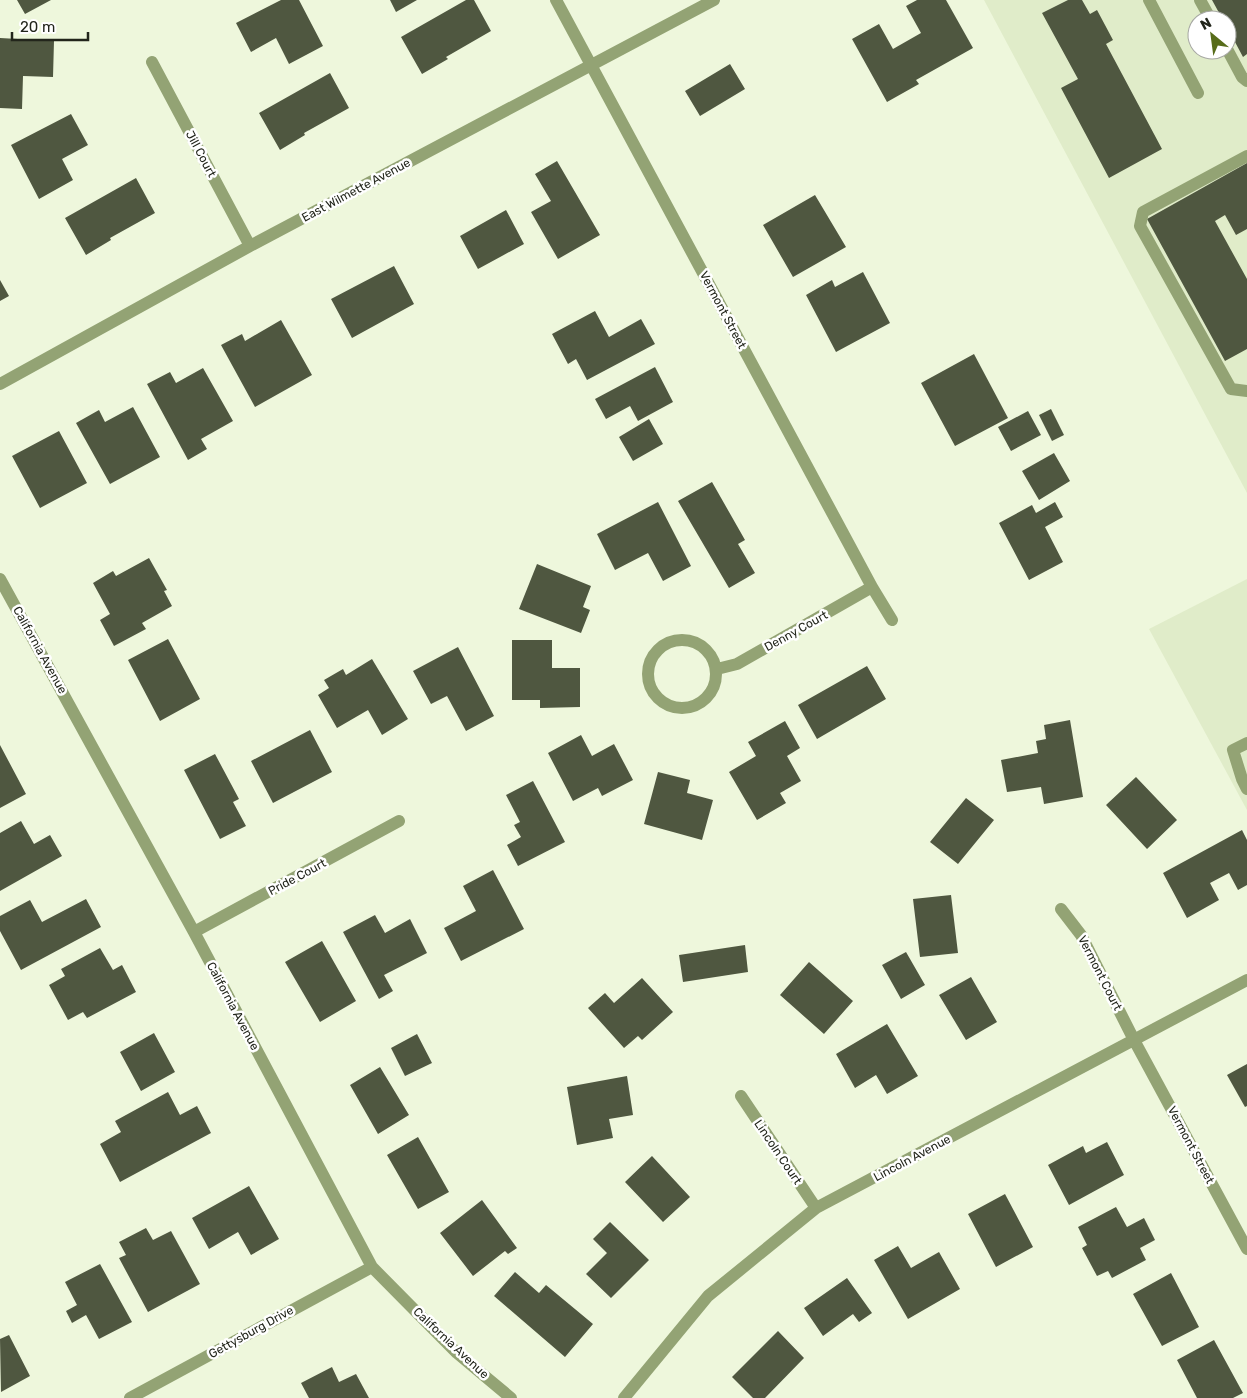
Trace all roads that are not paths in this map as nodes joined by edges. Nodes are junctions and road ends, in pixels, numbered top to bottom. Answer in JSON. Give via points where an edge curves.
{"nodes":[{"id":1,"x":556,"y":0,"type":"edge"},
{"id":2,"x":714,"y":0,"type":"edge"},
{"id":3,"x":1149,"y":0,"type":"edge"},
{"id":4,"x":1233,"y":60,"type":"edge"},
{"id":5,"x":152,"y":62,"type":"dead end"},
{"id":6,"x":591,"y":66,"type":"junction"},
{"id":7,"x":1247,"y":81,"type":"edge"},
{"id":8,"x":1198,"y":93,"type":"dead end"},
{"id":9,"x":1247,"y":156,"type":"edge"},
{"id":10,"x":250,"y":246,"type":"junction"},
{"id":11,"x":0,"y":384,"type":"edge"},
{"id":12,"x":1247,"y":391,"type":"edge"},
{"id":13,"x":0,"y":579,"type":"edge"},
{"id":14,"x":872,"y":587,"type":"junction"},
{"id":15,"x":892,"y":620,"type":"dead end"},
{"id":16,"x":716,"y":669,"type":"junction"},
{"id":17,"x":1247,"y":742,"type":"edge"},
{"id":18,"x":1247,"y":789,"type":"edge"},
{"id":19,"x":399,"y":821,"type":"dead end"},
{"id":20,"x":1061,"y":909,"type":"dead end"},
{"id":21,"x":194,"y":932,"type":"junction"},
{"id":22,"x":1247,"y":980,"type":"edge"},
{"id":23,"x":1134,"y":1040,"type":"junction"},
{"id":24,"x":740,"y":1096,"type":"dead end"},
{"id":25,"x":816,"y":1208,"type":"junction"},
{"id":26,"x":1247,"y":1249,"type":"edge"},
{"id":27,"x":372,"y":1267,"type":"junction"},
{"id":28,"x":130,"y":1398,"type":"edge"},
{"id":29,"x":511,"y":1398,"type":"edge"},
{"id":30,"x":624,"y":1398,"type":"edge"}],
"edges":[{"from":1,"to":6,"type":"street","name":"Vermont Street"},
{"from":2,"to":6,"type":"street","name":"East Wilmette Avenue"},
{"from":3,"to":8,"type":"street"},
{"from":4,"to":7,"type":"street"},
{"from":5,"to":10,"type":"street","name":"Jill Court"},
{"from":6,"to":10,"type":"street","name":"East Wilmette Avenue"},
{"from":6,"to":14,"type":"street","name":"Vermont Street"},
{"from":9,"to":12,"type":"street","via":[[1143,212],[1140,226],[1231,389]]},
{"from":10,"to":11,"type":"street","name":"East Wilmette Avenue"},
{"from":13,"to":21,"type":"street","name":"California Avenue"},
{"from":14,"to":15,"type":"street","name":"Vermont Street"},
{"from":14,"to":16,"type":"street","name":"Denny Court","via":[[737,664]]},
{"from":16,"to":16,"type":"street","via":[[709,652],[701,644],[686,640],[674,640],[663,645],[650,659],[647,668],[651,690],[661,702],[686,709],[700,704],[709,696],[714,687]]},
{"from":17,"to":18,"type":"street","via":[[1233,750]]},
{"from":19,"to":21,"type":"street","name":"Pride Court"},
{"from":20,"to":23,"type":"street","name":"Vermont Court","via":[[1081,936]]},
{"from":21,"to":27,"type":"street","name":"California Avenue"},
{"from":22,"to":23,"type":"street","name":"Lincoln Avenue"},
{"from":23,"to":25,"type":"street","name":"Lincoln Avenue"},
{"from":23,"to":26,"type":"street","name":"Vermont Street"},
{"from":24,"to":25,"type":"street","name":"Lincoln Court"},
{"from":25,"to":30,"type":"street","name":"Lincoln Avenue","via":[[708,1296]]},
{"from":27,"to":28,"type":"street","name":"Gettysburg Drive"},
{"from":27,"to":29,"type":"street","name":"California Avenue","via":[[457,1352]]}]}
